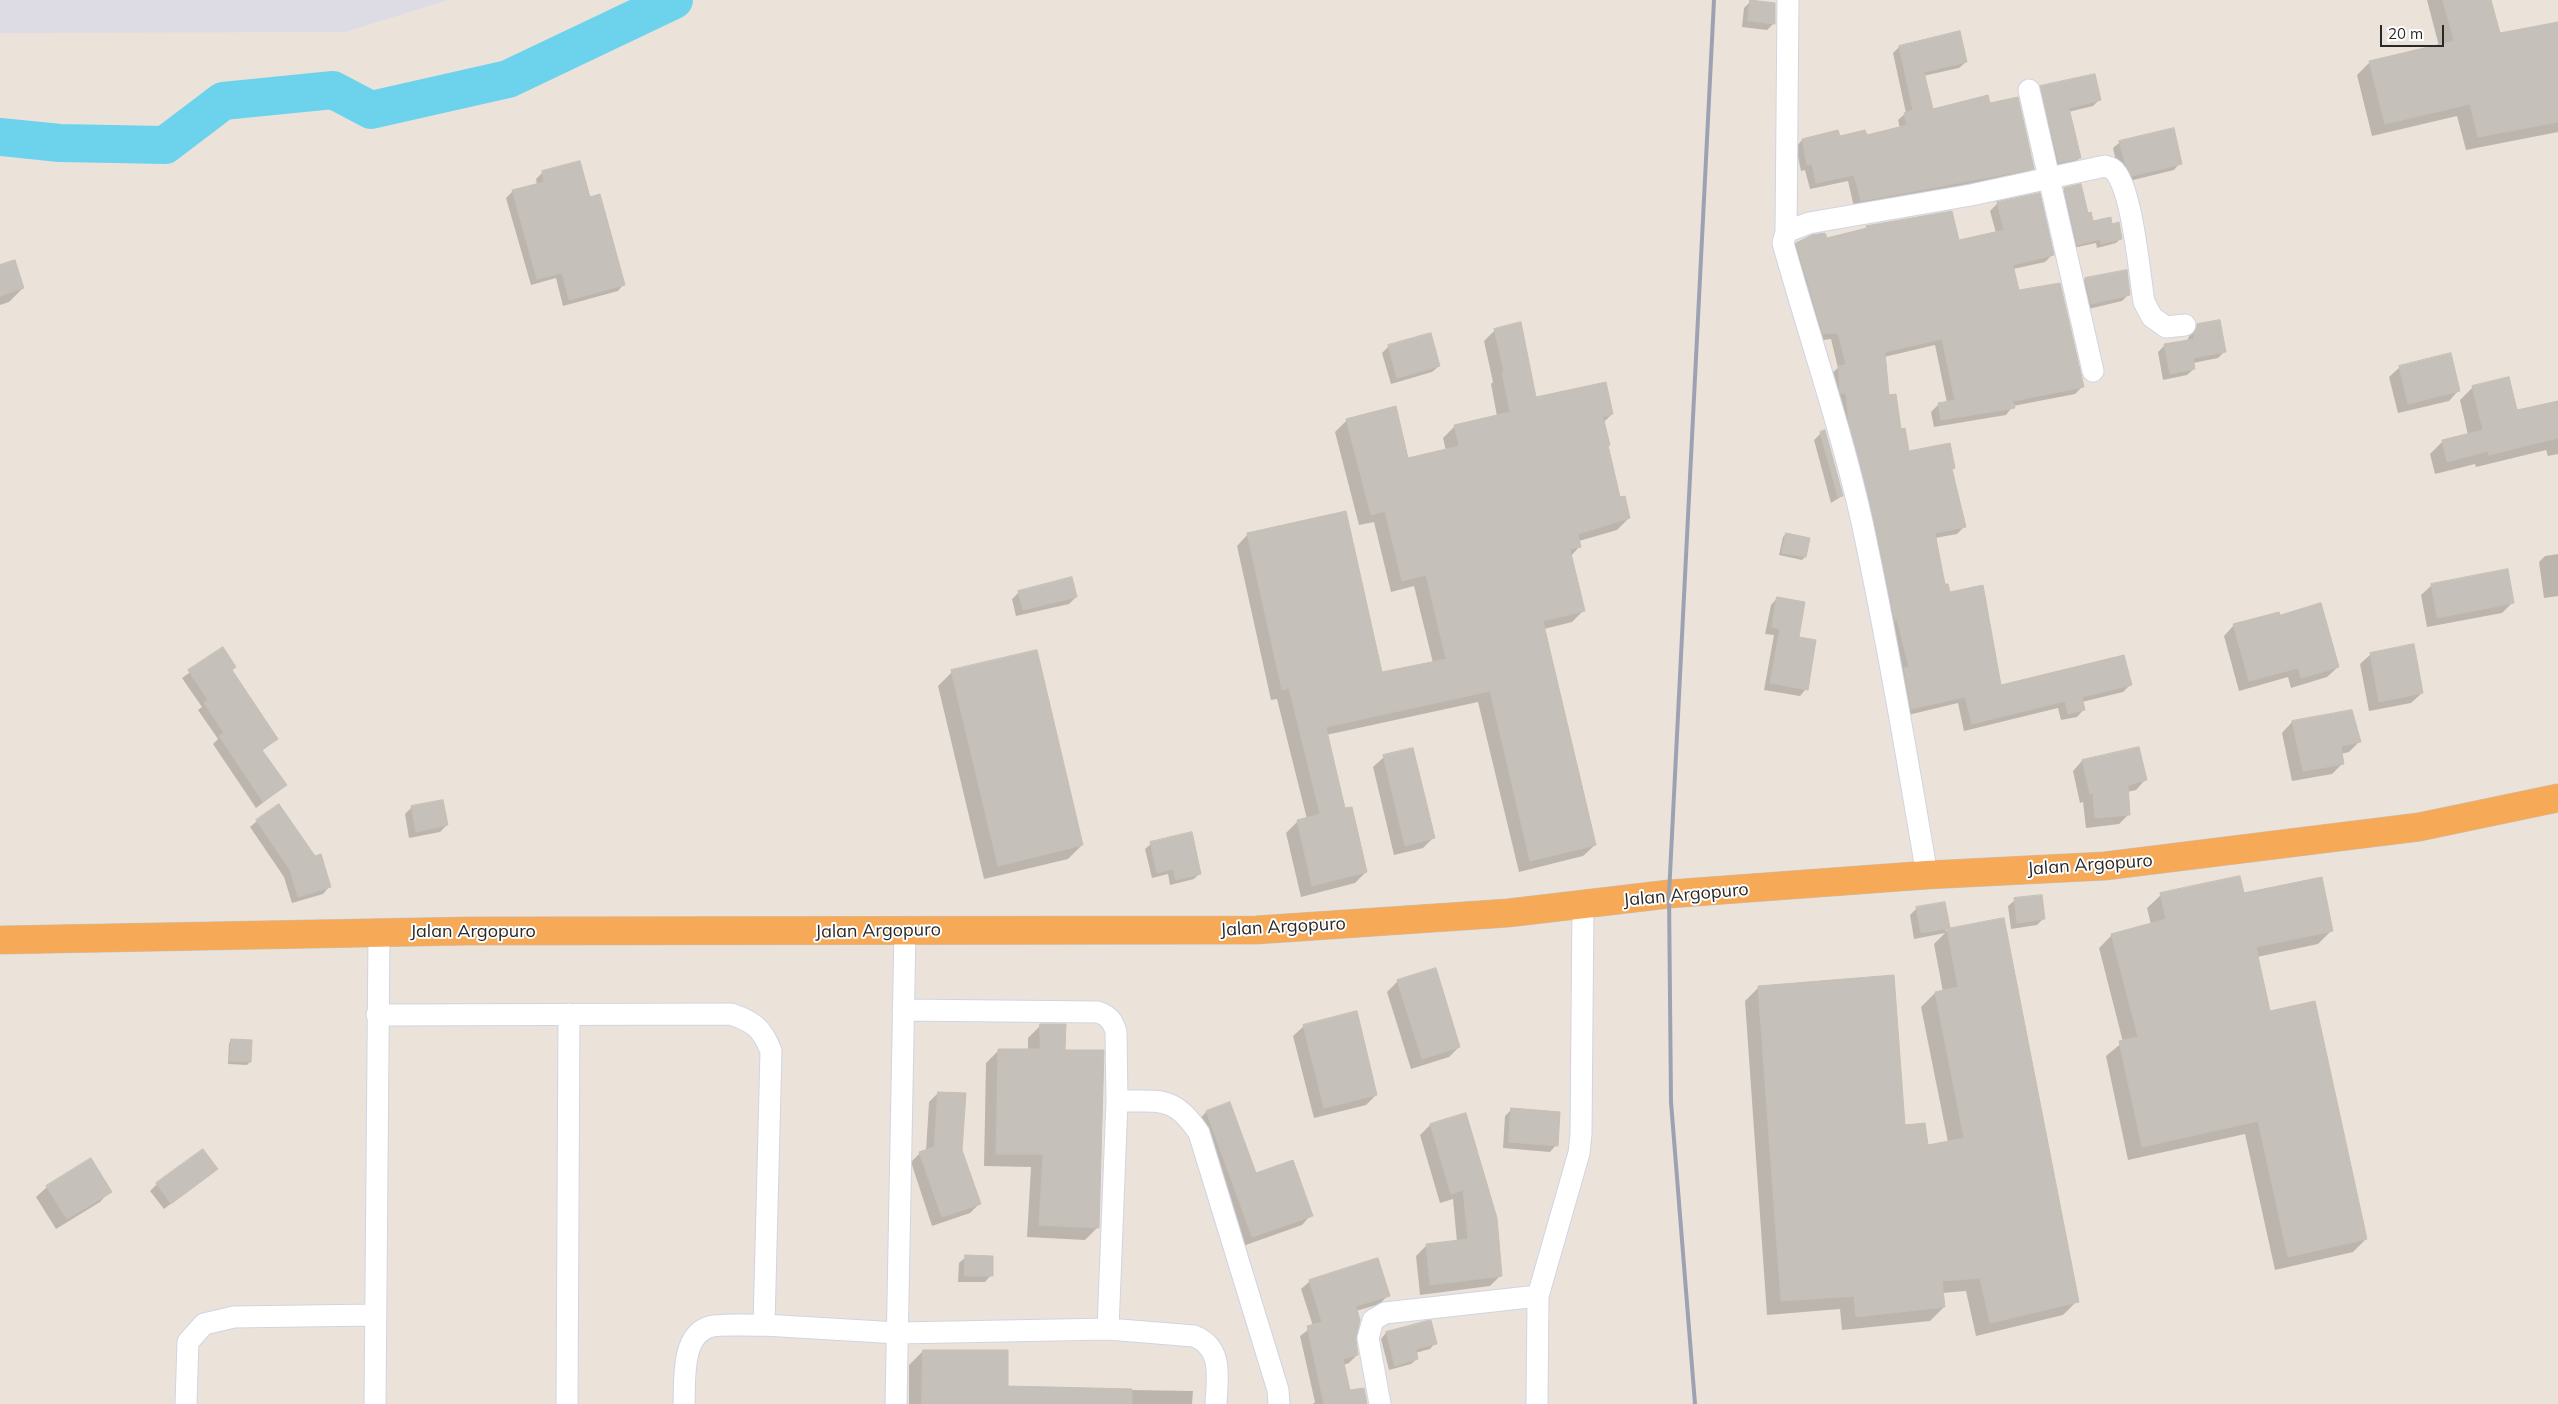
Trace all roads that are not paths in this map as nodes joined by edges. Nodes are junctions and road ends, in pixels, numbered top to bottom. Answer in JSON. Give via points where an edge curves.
{"nodes":[{"id":1,"x":1788,"y":0,"type":"edge"},
{"id":2,"x":2028,"y":90,"type":"dead end"},
{"id":3,"x":2049,"y":178,"type":"junction"},
{"id":4,"x":1786,"y":232,"type":"junction"},
{"id":5,"x":2185,"y":325,"type":"dead end"},
{"id":6,"x":2093,"y":371,"type":"dead end"},
{"id":7,"x":2558,"y":798,"type":"edge"},
{"id":8,"x":1926,"y":875,"type":"junction"},
{"id":9,"x":1583,"y":904,"type":"junction"},
{"id":10,"x":905,"y":931,"type":"junction"},
{"id":11,"x":379,"y":933,"type":"junction"},
{"id":12,"x":0,"y":940,"type":"edge"},
{"id":13,"x":903,"y":1010,"type":"junction"},
{"id":14,"x":569,"y":1014,"type":"junction"},
{"id":15,"x":377,"y":1015,"type":"junction"},
{"id":16,"x":1116,"y":1101,"type":"junction"},
{"id":17,"x":1538,"y":1296,"type":"junction"},
{"id":18,"x":374,"y":1315,"type":"junction"},
{"id":19,"x":764,"y":1325,"type":"junction"},
{"id":20,"x":1108,"y":1329,"type":"junction"},
{"id":21,"x":898,"y":1333,"type":"junction"},
{"id":22,"x":186,"y":1404,"type":"edge"},
{"id":23,"x":375,"y":1404,"type":"edge"},
{"id":24,"x":567,"y":1404,"type":"edge"},
{"id":25,"x":684,"y":1404,"type":"edge"},
{"id":26,"x":896,"y":1404,"type":"edge"},
{"id":27,"x":1216,"y":1404,"type":"edge"},
{"id":28,"x":1279,"y":1404,"type":"edge"},
{"id":29,"x":1380,"y":1404,"type":"edge"},
{"id":30,"x":1537,"y":1404,"type":"edge"}],
"edges":[{"from":1,"to":4,"type":"street"},
{"from":2,"to":3,"type":"street"},
{"from":3,"to":4,"type":"street","via":[[1809,223]]},
{"from":3,"to":5,"type":"street","via":[[2105,166],[2113,168],[2127,197],[2144,302],[2152,317],[2166,327]]},
{"from":3,"to":6,"type":"street"},
{"from":4,"to":8,"type":"street","via":[[1783,243],[1831,402],[1862,521]]},
{"from":7,"to":8,"type":"highway","name":"Jalan Argopuro","via":[[2419,827],[2105,866]]},
{"from":8,"to":9,"type":"highway","name":"Jalan Argopuro","via":[[1669,894]]},
{"from":9,"to":10,"type":"highway","name":"Jalan Argopuro","via":[[1508,913],[1256,930]]},
{"from":9,"to":17,"type":"street","via":[[1579,1153]]},
{"from":10,"to":11,"type":"highway","name":"Jalan Argopuro"},
{"from":10,"to":13,"type":"street"},
{"from":11,"to":12,"type":"highway","name":"Jalan Argopuro"},
{"from":11,"to":15,"type":"street"},
{"from":13,"to":16,"type":"street","via":[[1098,1012],[1107,1016],[1116,1032]]},
{"from":13,"to":21,"type":"street"},
{"from":14,"to":15,"type":"street"},
{"from":14,"to":19,"type":"street","via":[[731,1014],[749,1021],[764,1033],[772,1051]]},
{"from":14,"to":24,"type":"street"},
{"from":15,"to":18,"type":"street"},
{"from":16,"to":20,"type":"street"},
{"from":16,"to":28,"type":"street","via":[[1168,1102],[1189,1118],[1199,1133],[1278,1390]]},
{"from":17,"to":29,"type":"street","via":[[1385,1313],[1373,1320],[1368,1338]]},
{"from":17,"to":30,"type":"street"},
{"from":18,"to":22,"type":"street","via":[[234,1318],[204,1324],[188,1342]]},
{"from":18,"to":23,"type":"street"},
{"from":19,"to":21,"type":"street"},
{"from":19,"to":25,"type":"street","via":[[708,1327],[694,1339],[685,1358]]},
{"from":20,"to":21,"type":"street"},
{"from":20,"to":27,"type":"street","via":[[1194,1336],[1205,1340],[1218,1365]]},
{"from":21,"to":26,"type":"street"}]}
